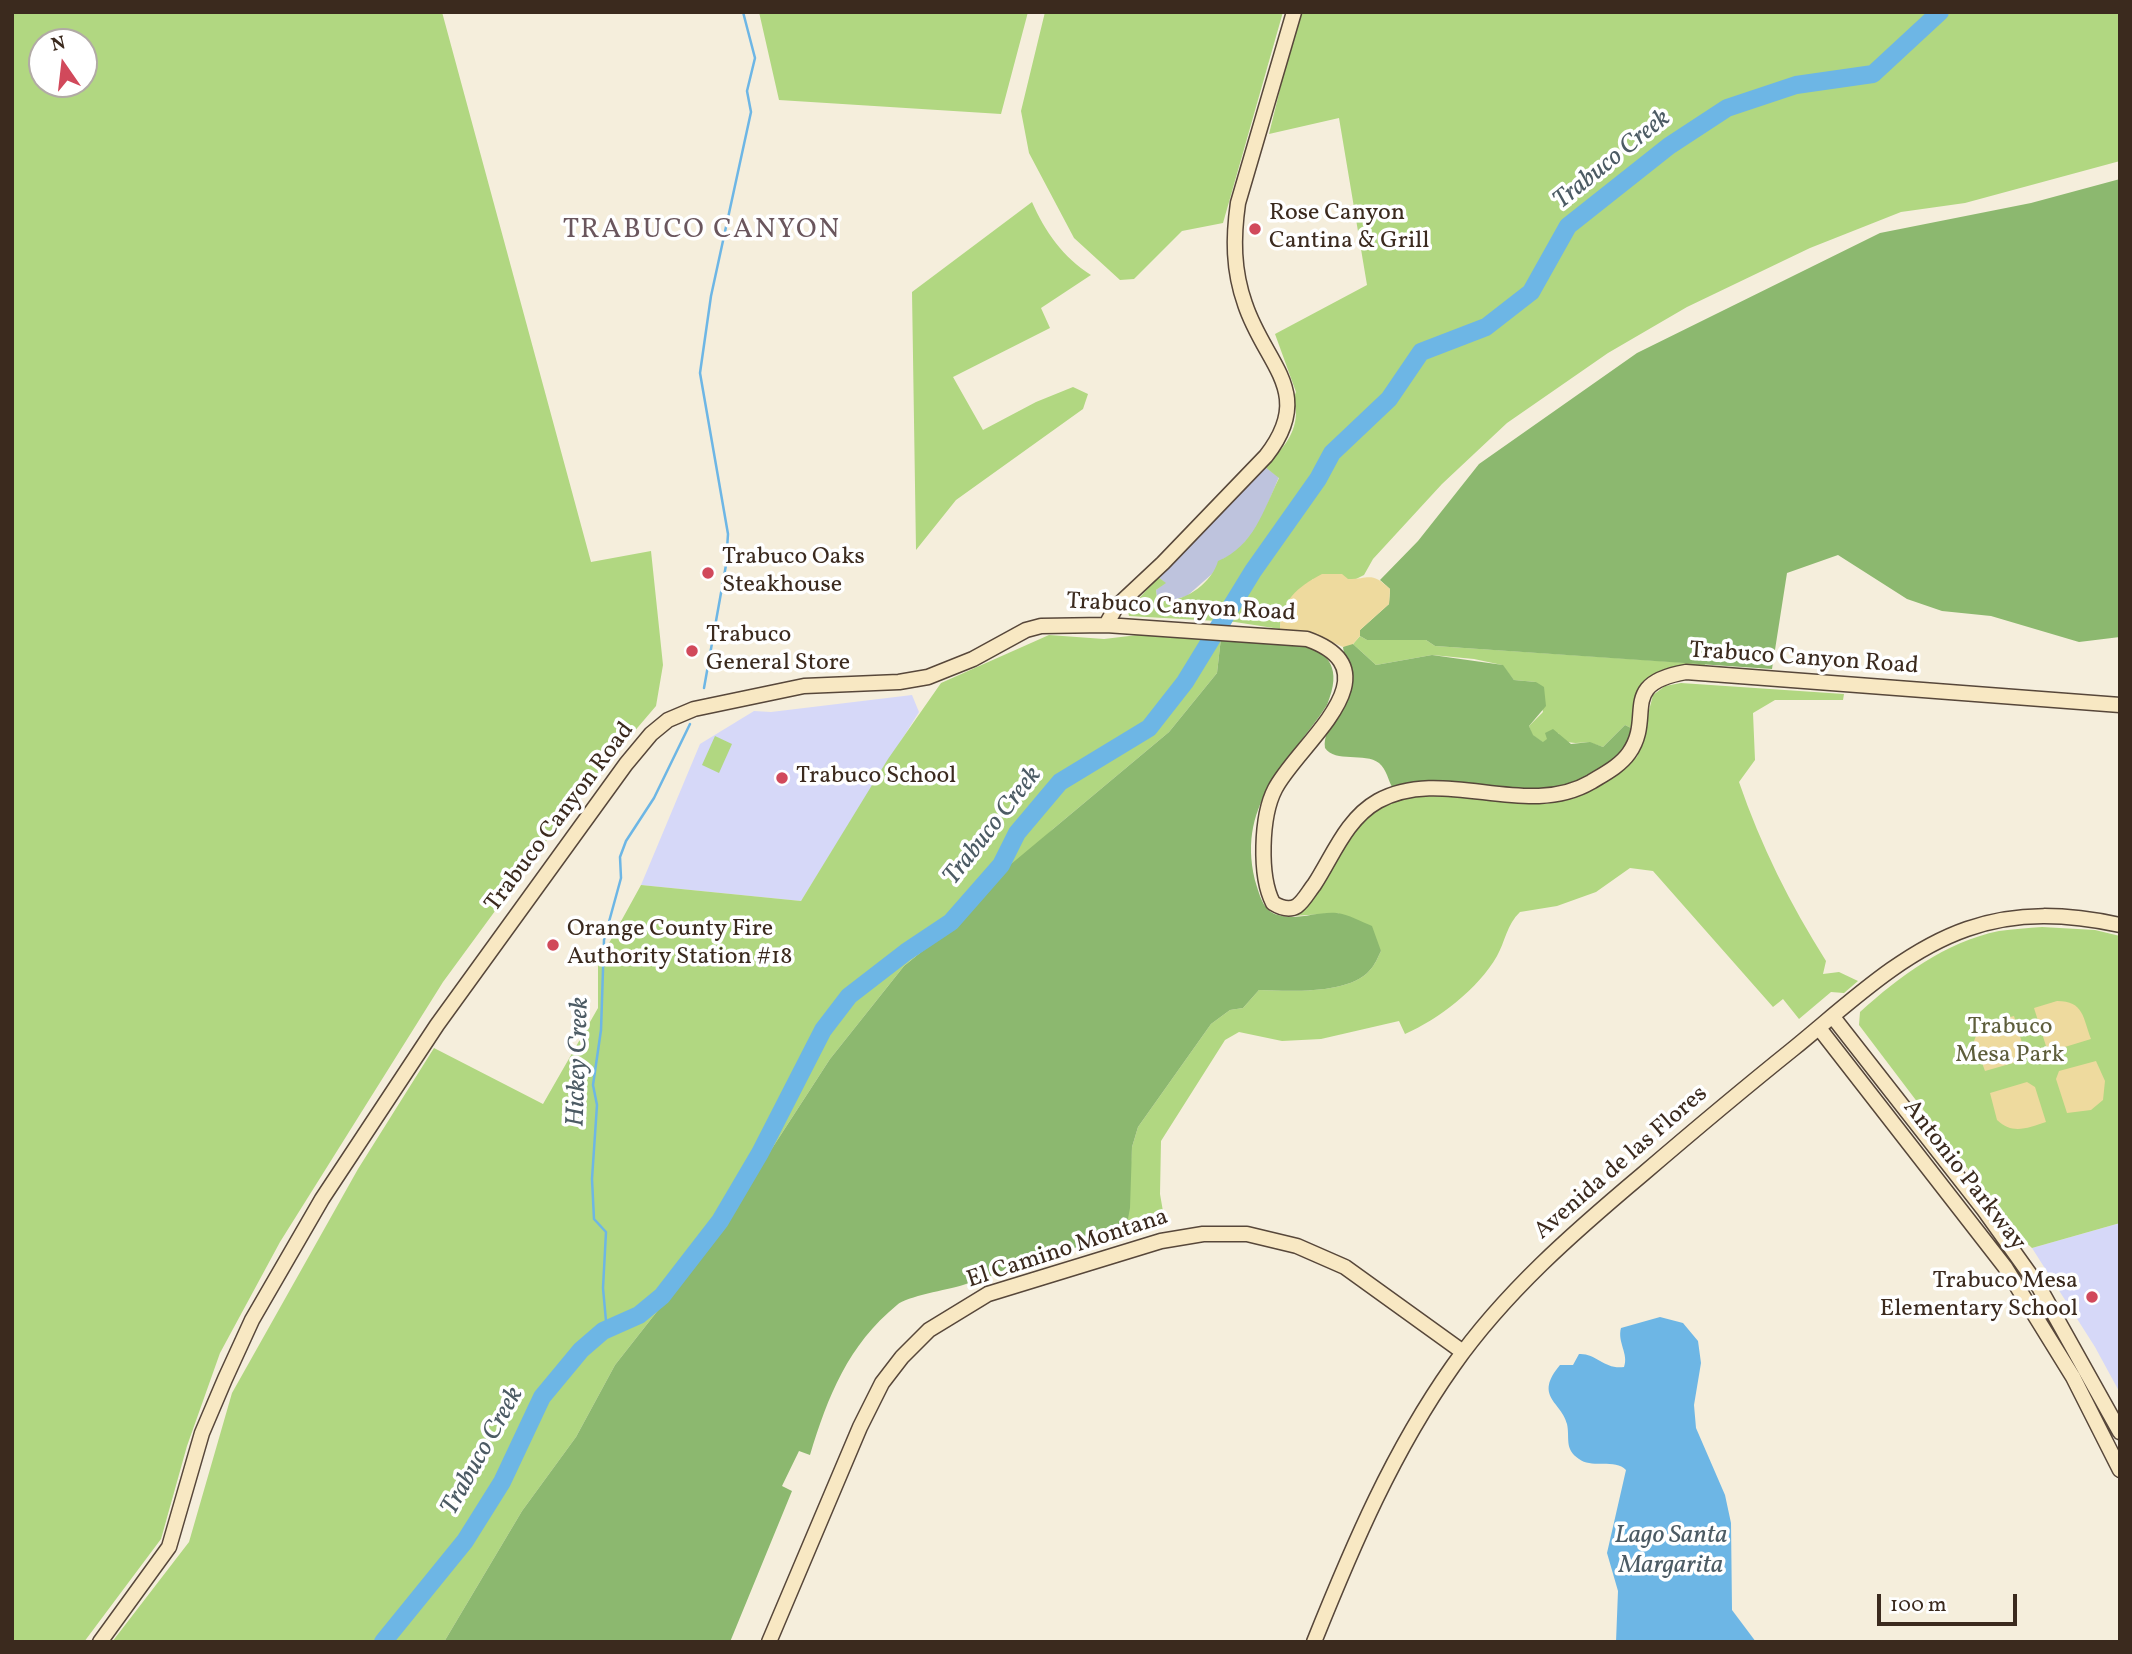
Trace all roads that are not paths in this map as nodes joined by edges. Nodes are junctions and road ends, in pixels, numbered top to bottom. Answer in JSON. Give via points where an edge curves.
{"nodes":[{"id":1,"x":1294,"y":12,"type":"edge"},
{"id":2,"x":1106,"y":625,"type":"junction"},
{"id":3,"x":2120,"y":705,"type":"edge"},
{"id":4,"x":2120,"y":925,"type":"edge"},
{"id":5,"x":1833,"y":1017,"type":"junction"},
{"id":6,"x":1819,"y":1028,"type":"junction"},
{"id":7,"x":1463,"y":1352,"type":"junction"},
{"id":8,"x":2120,"y":1432,"type":"edge"},
{"id":9,"x":2120,"y":1470,"type":"edge"},
{"id":10,"x":100,"y":1642,"type":"edge"},
{"id":11,"x":769,"y":1642,"type":"edge"},
{"id":12,"x":1314,"y":1642,"type":"edge"}],
"edges":[{"from":1,"to":2,"type":"main road","via":[[1238,203],[1234,234],[1236,270],[1246,307],[1289,404],[1285,428],[1266,456],[1116,607]]},
{"from":2,"to":3,"type":"main road","name":"Trabuco Canyon Road","via":[[1297,638],[1326,646],[1344,669],[1345,686],[1326,723],[1279,781],[1268,805],[1266,884],[1273,904],[1288,909],[1308,893],[1350,825],[1364,810],[1392,795],[1447,790],[1559,796],[1589,783],[1629,754],[1642,700],[1648,688],[1664,677],[1686,672]]},
{"from":2,"to":10,"type":"main road","name":"Trabuco Canyon Road","via":[[1056,624],[1026,630],[962,664],[912,681],[804,686],[723,701],[682,713],[650,734],[437,1025],[322,1199],[252,1320],[225,1379],[202,1433],[169,1547]]},
{"from":4,"to":5,"type":"main road","name":"Avenida de las Flores","via":[[2038,915],[1968,929],[1905,960]]},
{"from":5,"to":6,"type":"main road","name":"Avenida de las Flores"},
{"from":5,"to":8,"type":"main road","name":"Antonio Parkway","via":[[2032,1277]]},
{"from":6,"to":7,"type":"main road","name":"Avenida de las Flores","via":[[1588,1220],[1518,1288]]},
{"from":6,"to":9,"type":"main road","name":"Antonio Parkway","via":[[2005,1267],[2073,1377]]},
{"from":7,"to":11,"type":"main road","name":"El Camino Montana","via":[[1345,1267],[1297,1245],[1247,1234],[1203,1234],[1161,1241],[988,1294],[929,1330],[882,1383]]},
{"from":7,"to":12,"type":"main road","name":"Avenida de las Flores","via":[[1393,1462]]}]}
